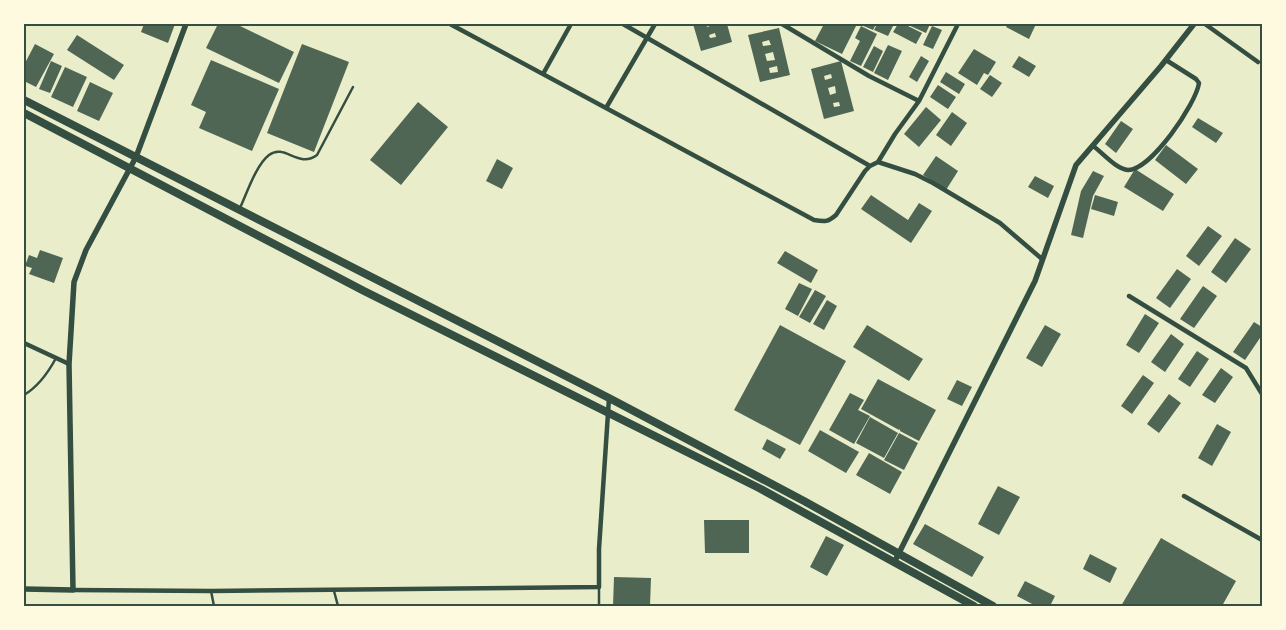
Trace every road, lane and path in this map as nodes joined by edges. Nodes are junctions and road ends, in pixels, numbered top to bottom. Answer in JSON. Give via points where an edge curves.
{"nodes":[{"id":1,"x":186,"y":24,"type":"edge"},
{"id":2,"x":450,"y":24,"type":"edge"},
{"id":3,"x":571,"y":24,"type":"edge"},
{"id":4,"x":623,"y":24,"type":"edge"},
{"id":5,"x":655,"y":24,"type":"edge"},
{"id":6,"x":782,"y":24,"type":"edge"},
{"id":7,"x":958,"y":24,"type":"edge"},
{"id":8,"x":1194,"y":24,"type":"edge"},
{"id":9,"x":1205,"y":24,"type":"edge"},
{"id":10,"x":647,"y":37,"type":"junction"},
{"id":11,"x":1166,"y":60,"type":"junction"},
{"id":12,"x":1258,"y":62,"type":"dead end"},
{"id":13,"x":543,"y":74,"type":"junction"},
{"id":14,"x":354,"y":87,"type":"dead end"},
{"id":15,"x":24,"y":100,"type":"edge"},
{"id":16,"x":919,"y":101,"type":"junction"},
{"id":17,"x":606,"y":108,"type":"junction"},
{"id":18,"x":24,"y":113,"type":"edge"},
{"id":19,"x":1093,"y":146,"type":"junction"},
{"id":20,"x":136,"y":157,"type":"junction"},
{"id":21,"x":878,"y":162,"type":"junction"},
{"id":22,"x":870,"y":166,"type":"junction"},
{"id":23,"x":130,"y":168,"type":"junction"},
{"id":24,"x":240,"y":209,"type":"junction"},
{"id":25,"x":1042,"y":259,"type":"junction"},
{"id":26,"x":1129,"y":296,"type":"dead end"},
{"id":27,"x":24,"y":343,"type":"edge"},
{"id":28,"x":56,"y":358,"type":"junction"},
{"id":29,"x":70,"y":364,"type":"junction"},
{"id":30,"x":1262,"y":394,"type":"edge"},
{"id":31,"x":24,"y":395,"type":"edge"},
{"id":32,"x":610,"y":398,"type":"junction"},
{"id":33,"x":608,"y":412,"type":"junction"},
{"id":34,"x":1184,"y":496,"type":"dead end"},
{"id":35,"x":1262,"y":540,"type":"edge"},
{"id":36,"x":899,"y":554,"type":"junction"},
{"id":37,"x":895,"y":561,"type":"junction"},
{"id":38,"x":599,"y":587,"type":"junction"},
{"id":39,"x":24,"y":589,"type":"edge"},
{"id":40,"x":334,"y":589,"type":"junction"},
{"id":41,"x":73,"y":590,"type":"junction"},
{"id":42,"x":211,"y":591,"type":"junction"},
{"id":43,"x":214,"y":606,"type":"edge"},
{"id":44,"x":338,"y":606,"type":"edge"},
{"id":45,"x":599,"y":606,"type":"edge"},
{"id":46,"x":974,"y":606,"type":"edge"},
{"id":47,"x":993,"y":606,"type":"edge"}],
"edges":[{"from":1,"to":20,"type":"street"},
{"from":2,"to":13,"type":"street"},
{"from":3,"to":13,"type":"street"},
{"from":4,"to":10,"type":"street"},
{"from":5,"to":10,"type":"street"},
{"from":6,"to":16,"type":"street","via":[[869,76]]},
{"from":7,"to":16,"type":"street"},
{"from":8,"to":11,"type":"street"},
{"from":9,"to":12,"type":"street"},
{"from":10,"to":17,"type":"street"},
{"from":10,"to":22,"type":"street"},
{"from":11,"to":19,"type":"street"},
{"from":11,"to":19,"type":"street","via":[[1199,83],[1176,130],[1142,164],[1130,170],[1120,168]]},
{"from":13,"to":17,"type":"street"},
{"from":14,"to":24,"type":"lane","via":[[317,154],[302,160],[282,152],[269,154]]},
{"from":15,"to":20,"type":"main road"},
{"from":16,"to":21,"type":"street"},
{"from":17,"to":22,"type":"street","via":[[814,220],[830,220]]},
{"from":18,"to":23,"type":"main road"},
{"from":19,"to":25,"type":"street","via":[[1076,165]]},
{"from":20,"to":23,"type":"street"},
{"from":20,"to":24,"type":"main road"},
{"from":21,"to":22,"type":"street"},
{"from":21,"to":25,"type":"street","via":[[933,183],[1000,224]]},
{"from":23,"to":29,"type":"street","via":[[86,250],[74,282]]},
{"from":23,"to":33,"type":"main road","via":[[364,291]]},
{"from":24,"to":32,"type":"main road"},
{"from":25,"to":36,"type":"street","via":[[1035,280]]},
{"from":26,"to":30,"type":"street","via":[[1246,368]]},
{"from":27,"to":28,"type":"street"},
{"from":28,"to":29,"type":"street"},
{"from":28,"to":31,"type":"lane","via":[[46,375]]},
{"from":29,"to":41,"type":"street"},
{"from":32,"to":33,"type":"street"},
{"from":32,"to":36,"type":"main road"},
{"from":33,"to":37,"type":"main road"},
{"from":33,"to":38,"type":"street"},
{"from":34,"to":35,"type":"street"},
{"from":36,"to":37,"type":"street"},
{"from":36,"to":47,"type":"main road"},
{"from":37,"to":46,"type":"main road"},
{"from":38,"to":40,"type":"street"},
{"from":38,"to":45,"type":"lane"},
{"from":39,"to":41,"type":"street"},
{"from":40,"to":42,"type":"street"},
{"from":40,"to":44,"type":"lane"},
{"from":41,"to":42,"type":"street"},
{"from":42,"to":43,"type":"lane"}]}
